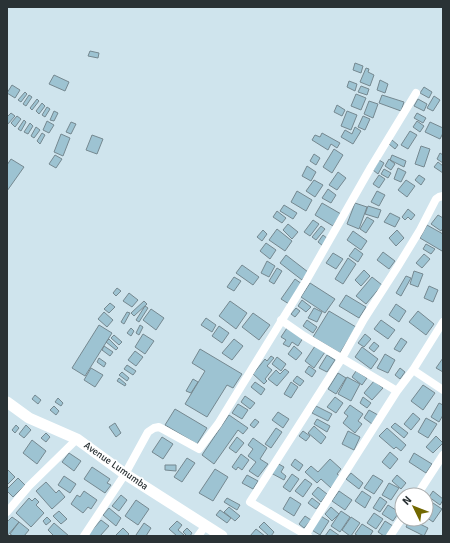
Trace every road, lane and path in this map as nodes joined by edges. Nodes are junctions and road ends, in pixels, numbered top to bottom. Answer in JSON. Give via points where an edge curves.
{"nodes":[{"id":1,"x":416,"y":93,"type":"dead end"},
{"id":2,"x":443,"y":196,"type":"edge"},
{"id":3,"x":281,"y":320,"type":"junction"},
{"id":4,"x":443,"y":322,"type":"edge"},
{"id":5,"x":342,"y":358,"type":"junction"},
{"id":6,"x":413,"y":370,"type":"junction"},
{"id":7,"x":443,"y":390,"type":"edge"},
{"id":8,"x":397,"y":391,"type":"junction"},
{"id":9,"x":7,"y":402,"type":"edge"},
{"id":10,"x":77,"y":438,"type":"junction"},
{"id":11,"x":443,"y":455,"type":"edge"},
{"id":12,"x":126,"y":474,"type":"junction"},
{"id":13,"x":422,"y":487,"type":"edge"},
{"id":14,"x":7,"y":512,"type":"edge"},
{"id":15,"x":206,"y":525,"type":"junction"},
{"id":16,"x":396,"y":527,"type":"edge"},
{"id":17,"x":307,"y":535,"type":"edge"},
{"id":18,"x":84,"y":536,"type":"edge"},
{"id":19,"x":198,"y":536,"type":"edge"},
{"id":20,"x":222,"y":536,"type":"edge"},
{"id":21,"x":390,"y":536,"type":"edge"}],
"edges":[{"from":1,"to":3,"type":"street"},
{"from":2,"to":5,"type":"street","via":[[436,199]]},
{"from":3,"to":5,"type":"street"},
{"from":3,"to":12,"type":"street","via":[[218,424],[199,449],[159,427],[154,428],[148,432]]},
{"from":4,"to":6,"type":"street"},
{"from":5,"to":8,"type":"street"},
{"from":5,"to":17,"type":"street","via":[[250,502]]},
{"from":6,"to":7,"type":"street"},
{"from":6,"to":8,"type":"street"},
{"from":8,"to":17,"type":"street"},
{"from":9,"to":10,"type":"main road","name":"Avenue Lumumba","via":[[29,418]]},
{"from":10,"to":12,"type":"main road","name":"Avenue Lumumba"},
{"from":10,"to":14,"type":"street"},
{"from":11,"to":13,"type":"street"},
{"from":12,"to":15,"type":"main road","name":"Avenue Lumumba"},
{"from":12,"to":18,"type":"street"},
{"from":15,"to":19,"type":"street"},
{"from":15,"to":20,"type":"main road","name":"Avenue Lumumba"},
{"from":16,"to":21,"type":"street"}]}
